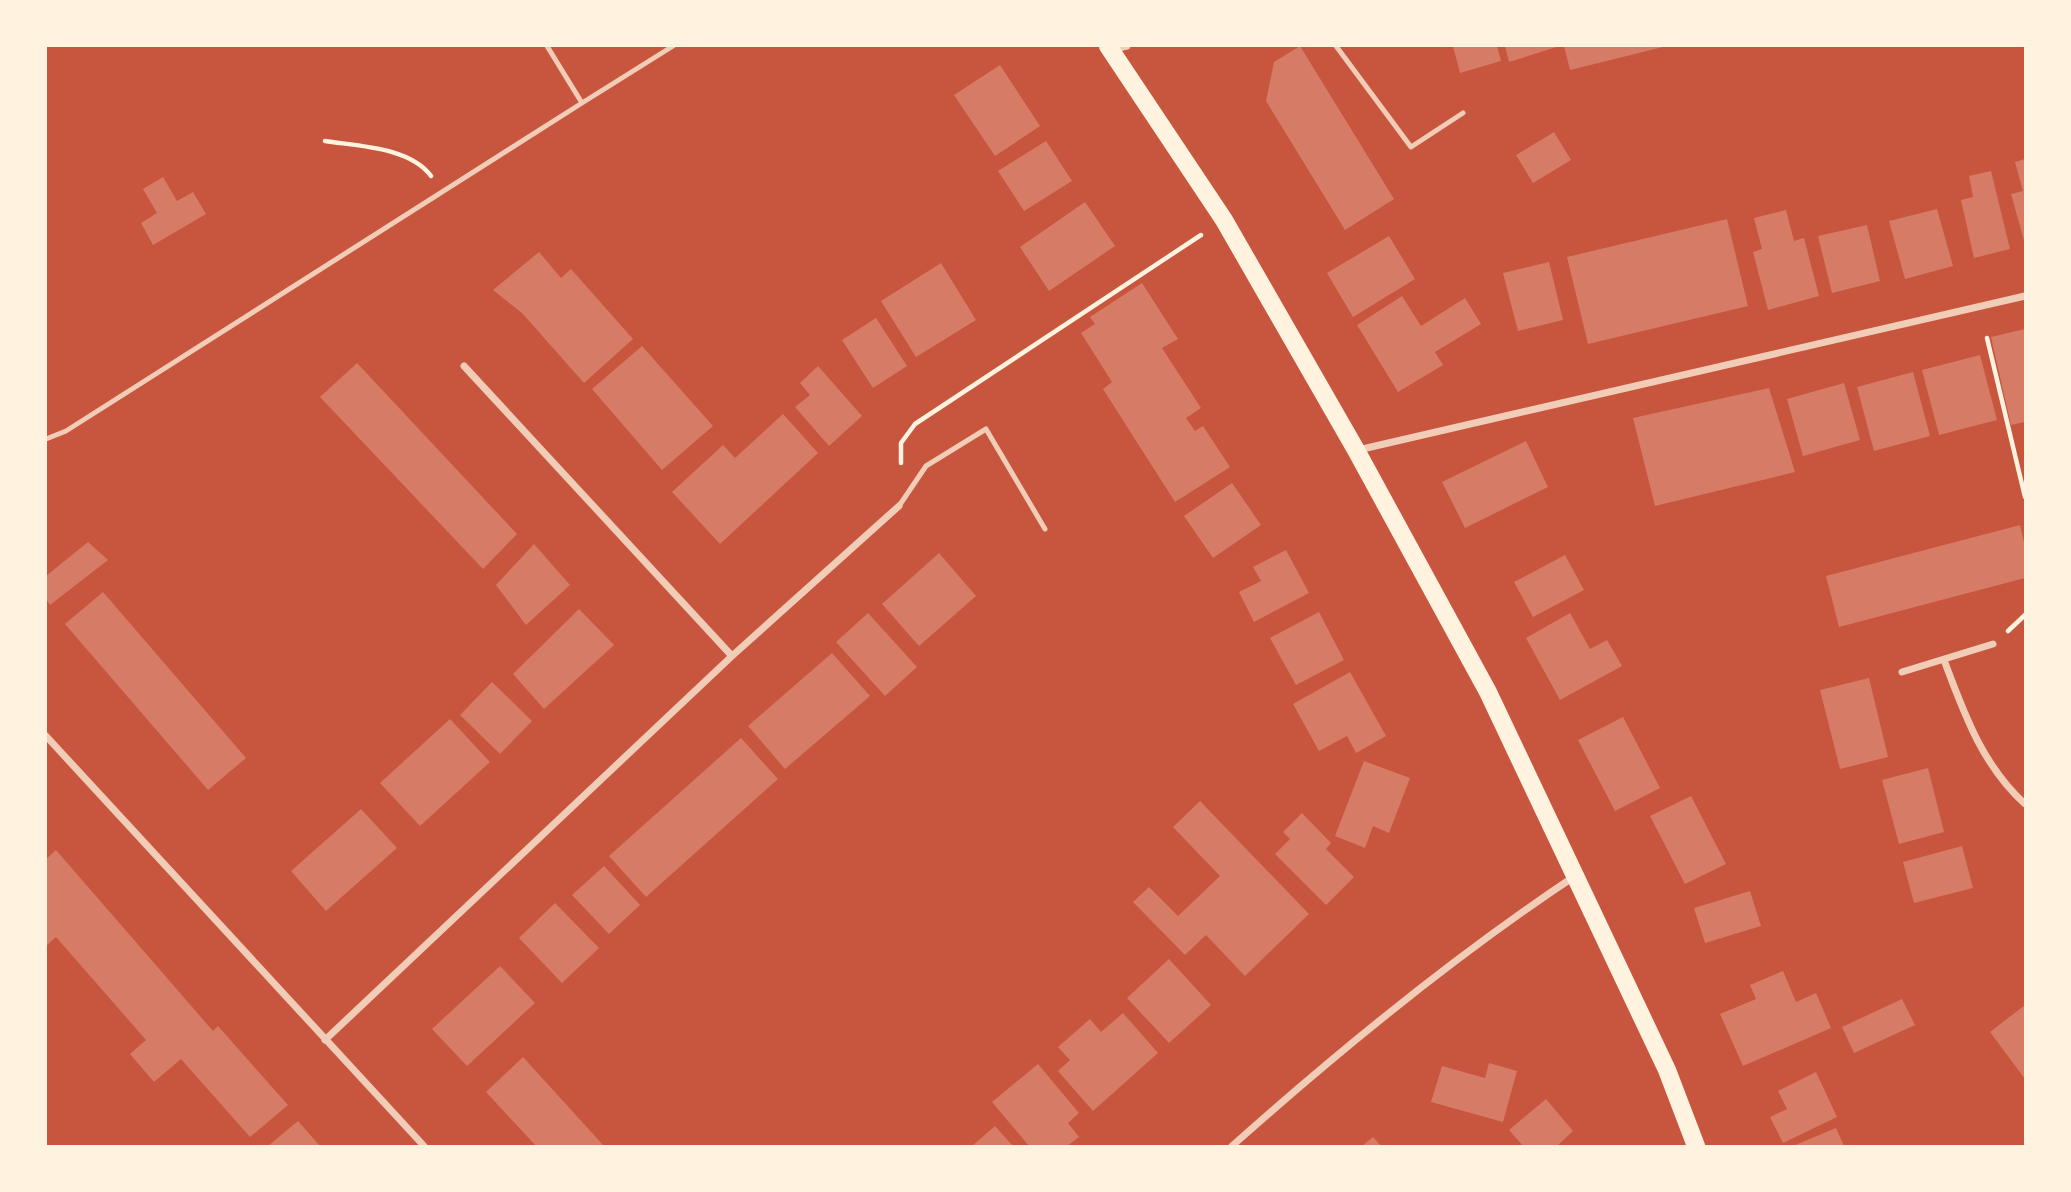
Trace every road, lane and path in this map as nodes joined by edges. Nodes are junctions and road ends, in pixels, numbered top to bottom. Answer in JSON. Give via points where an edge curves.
{"nodes":[{"id":1,"x":547,"y":46,"type":"edge"},
{"id":2,"x":673,"y":46,"type":"edge"},
{"id":3,"x":1336,"y":46,"type":"edge"},
{"id":4,"x":1115,"y":47,"type":"edge"},
{"id":5,"x":582,"y":103,"type":"junction"},
{"id":6,"x":1463,"y":113,"type":"dead end"},
{"id":7,"x":325,"y":141,"type":"dead end"},
{"id":8,"x":442,"y":192,"type":"junction"},
{"id":9,"x":1224,"y":220,"type":"junction"},
{"id":10,"x":2025,"y":296,"type":"edge"},
{"id":11,"x":1987,"y":338,"type":"dead end"},
{"id":12,"x":464,"y":366,"type":"dead end"},
{"id":13,"x":46,"y":439,"type":"edge"},
{"id":14,"x":1356,"y":450,"type":"junction"},
{"id":15,"x":2025,"y":497,"type":"edge"},
{"id":16,"x":899,"y":506,"type":"junction"},
{"id":17,"x":1045,"y":529,"type":"dead end"},
{"id":18,"x":1993,"y":644,"type":"dead end"},
{"id":19,"x":732,"y":656,"type":"junction"},
{"id":20,"x":1944,"y":660,"type":"junction"},
{"id":21,"x":1902,"y":672,"type":"dead end"},
{"id":22,"x":46,"y":736,"type":"edge"},
{"id":23,"x":2025,"y":804,"type":"edge"},
{"id":24,"x":1577,"y":875,"type":"junction"},
{"id":25,"x":325,"y":1040,"type":"junction"},
{"id":26,"x":424,"y":1146,"type":"edge"},
{"id":27,"x":1232,"y":1146,"type":"edge"},
{"id":28,"x":1696,"y":1146,"type":"edge"}],
"edges":[{"from":1,"to":5,"type":"lane"},
{"from":2,"to":5,"type":"lane"},
{"from":3,"to":6,"type":"lane","via":[[1410,147]]},
{"from":4,"to":9,"type":"main road"},
{"from":5,"to":8,"type":"lane"},
{"from":7,"to":8,"type":"path","via":[[389,152],[416,162]]},
{"from":8,"to":13,"type":"lane","via":[[66,431]]},
{"from":9,"to":14,"type":"main road"},
{"from":9,"to":16,"type":"path","via":[[915,424],[901,443]]},
{"from":10,"to":14,"type":"street"},
{"from":11,"to":15,"type":"path"},
{"from":12,"to":19,"type":"street"},
{"from":14,"to":24,"type":"main road","via":[[1488,692]]},
{"from":16,"to":17,"type":"lane","via":[[926,466],[986,429]]},
{"from":16,"to":19,"type":"street"},
{"from":18,"to":20,"type":"street"},
{"from":19,"to":25,"type":"street"},
{"from":20,"to":21,"type":"street"},
{"from":20,"to":23,"type":"street","via":[[1987,760]]},
{"from":22,"to":25,"type":"street"},
{"from":24,"to":27,"type":"street","via":[[1498,927],[1417,990]]},
{"from":24,"to":28,"type":"main road","via":[[1667,1070]]},
{"from":25,"to":26,"type":"street"}]}
